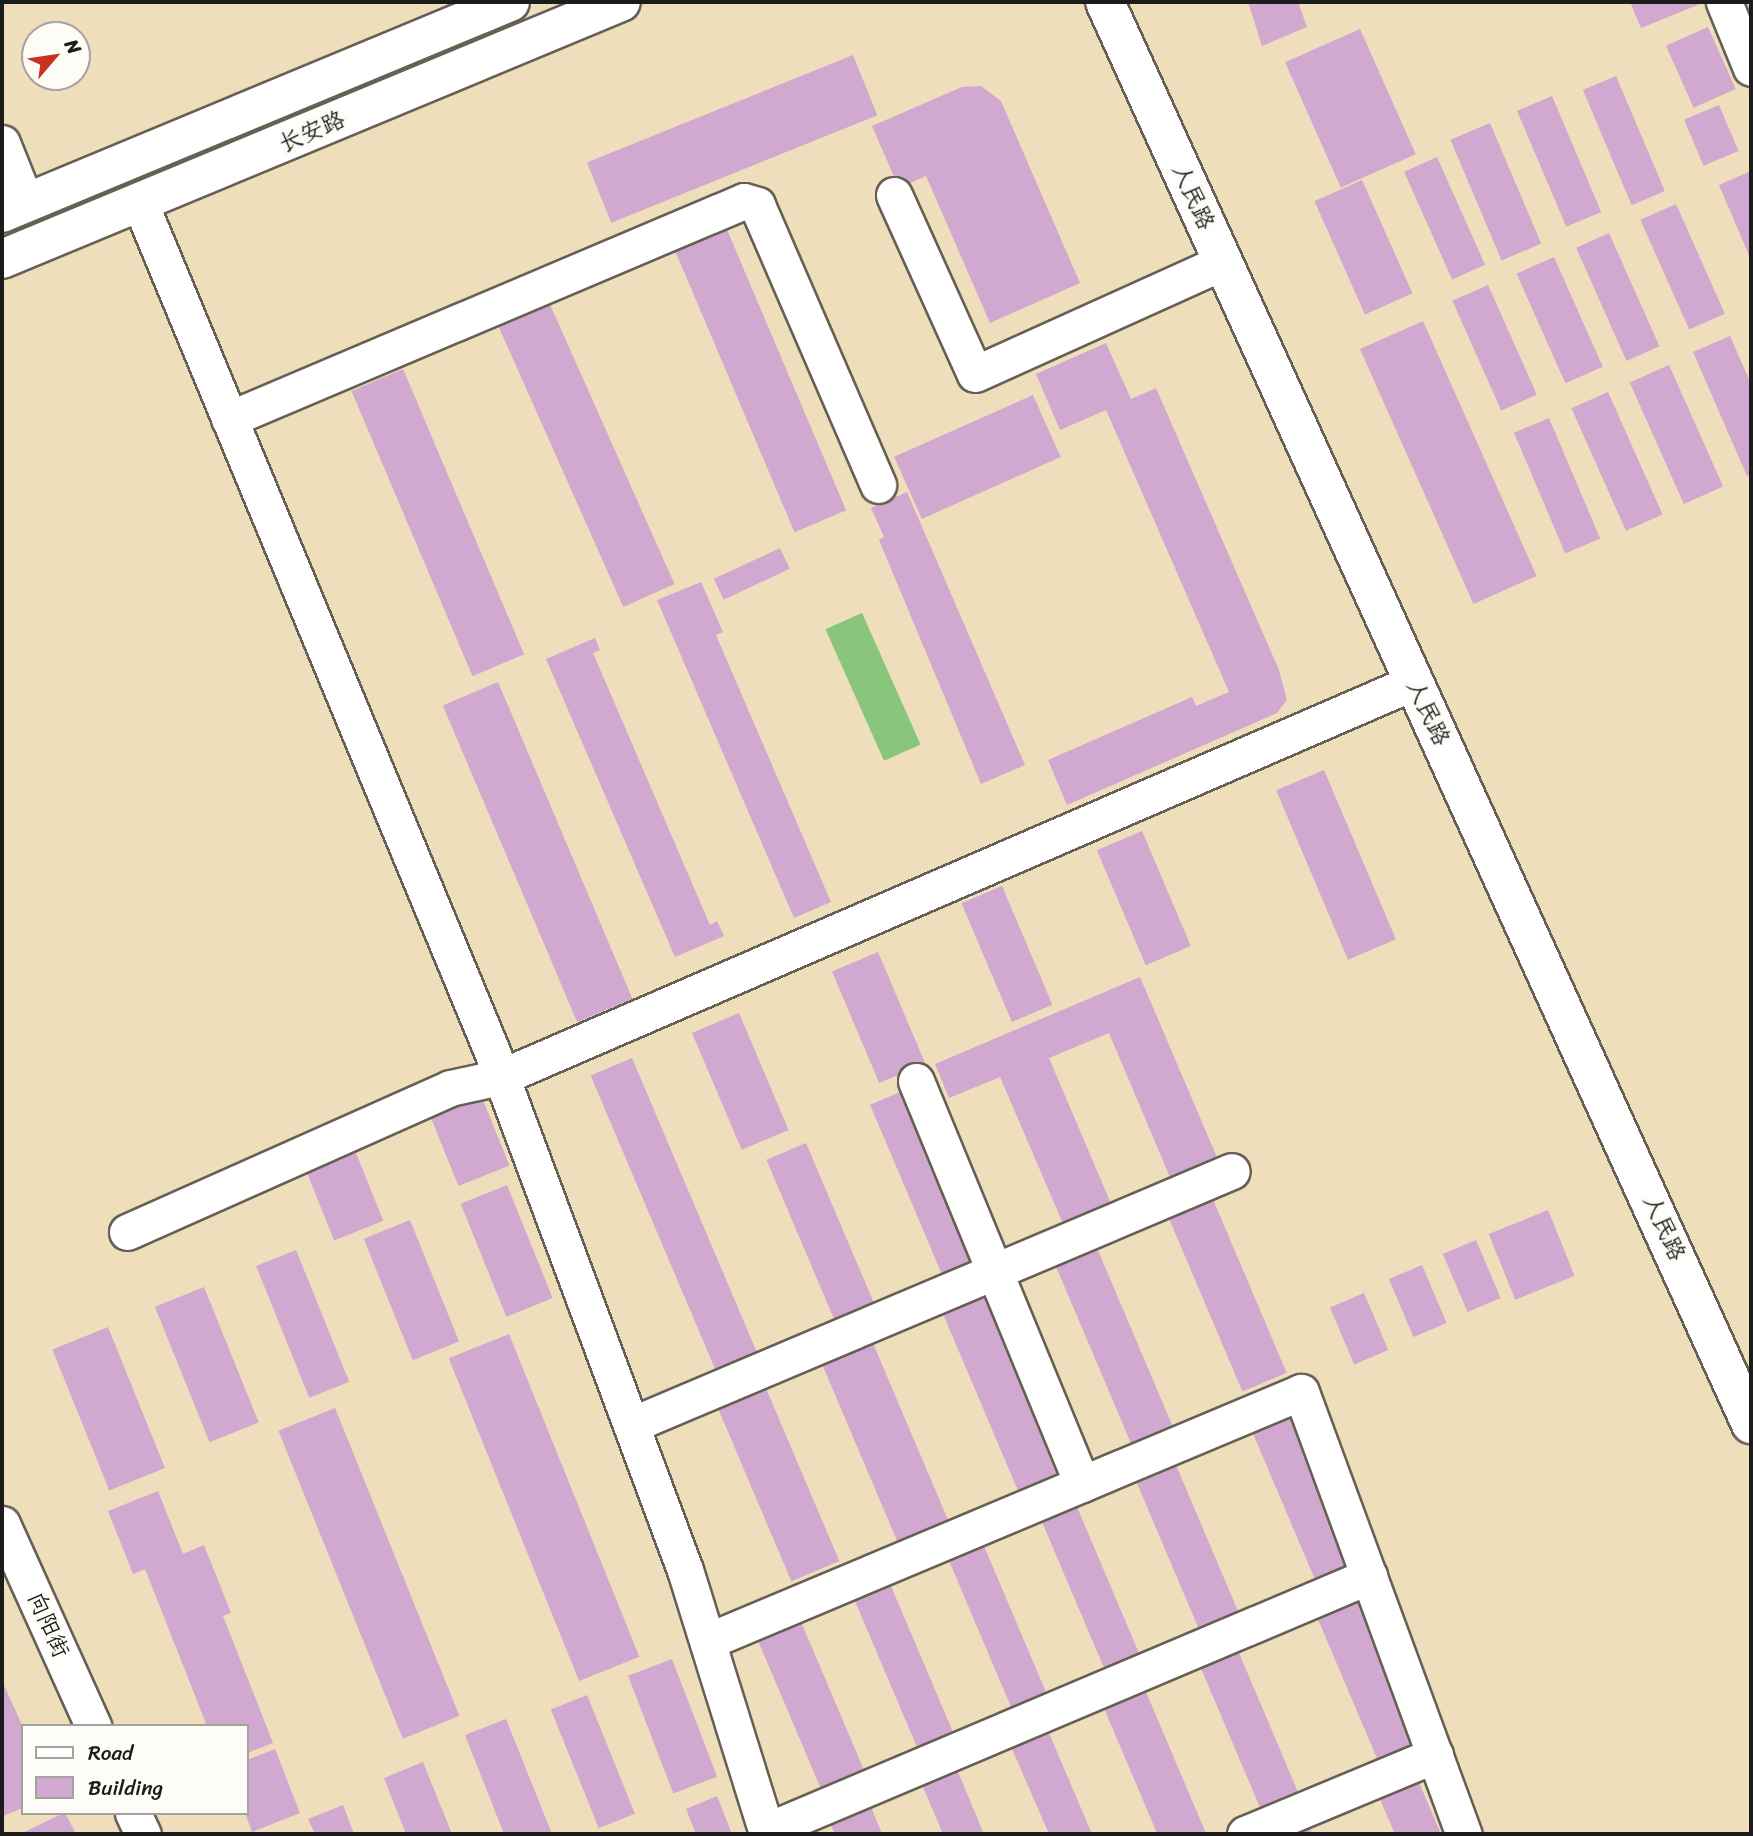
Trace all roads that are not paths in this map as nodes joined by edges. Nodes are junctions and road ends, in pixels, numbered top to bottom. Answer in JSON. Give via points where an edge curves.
{"nodes":[{"id":1,"x":510,"y":2,"type":"edge"},
{"id":2,"x":621,"y":2,"type":"edge"},
{"id":3,"x":1105,"y":2,"type":"edge"},
{"id":4,"x":1724,"y":2,"type":"edge"},
{"id":5,"x":466,"y":10,"type":"edge"},
{"id":6,"x":1751,"y":68,"type":"edge"},
{"id":7,"x":2,"y":143,"type":"edge"},
{"id":8,"x":894,"y":195,"type":"dead end"},
{"id":9,"x":140,"y":203,"type":"junction"},
{"id":10,"x":14,"y":208,"type":"edge"},
{"id":11,"x":2,"y":259,"type":"edge"},
{"id":12,"x":1223,"y":262,"type":"junction"},
{"id":13,"x":229,"y":419,"type":"junction"},
{"id":14,"x":878,"y":485,"type":"dead end"},
{"id":15,"x":1414,"y":682,"type":"junction"},
{"id":16,"x":501,"y":1077,"type":"junction"},
{"id":17,"x":916,"y":1081,"type":"dead end"},
{"id":18,"x":1232,"y":1171,"type":"dead end"},
{"id":19,"x":127,"y":1232,"type":"dead end"},
{"id":20,"x":995,"y":1271,"type":"junction"},
{"id":21,"x":1751,"y":1424,"type":"edge"},
{"id":22,"x":631,"y":1426,"type":"junction"},
{"id":23,"x":1082,"y":1484,"type":"junction"},
{"id":24,"x":2,"y":1524,"type":"edge"},
{"id":25,"x":1369,"y":1576,"type":"junction"},
{"id":26,"x":708,"y":1641,"type":"junction"},
{"id":27,"x":92,"y":1724,"type":"edge"},
{"id":28,"x":1435,"y":1755,"type":"junction"},
{"id":29,"x":134,"y":1815,"type":"edge"},
{"id":30,"x":766,"y":1833,"type":"edge"},
{"id":31,"x":143,"y":1834,"type":"edge"},
{"id":32,"x":1245,"y":1834,"type":"edge"},
{"id":33,"x":1464,"y":1834,"type":"edge"}],
"edges":[{"from":1,"to":5,"type":"main road","name":"长安路"},
{"from":2,"to":9,"type":"main road","name":"长安路"},
{"from":3,"to":12,"type":"main road","name":"人民路"},
{"from":4,"to":6,"type":"street"},
{"from":5,"to":10,"type":"main road","name":"长安路"},
{"from":7,"to":10,"type":"street"},
{"from":8,"to":12,"type":"street","via":[[975,374]]},
{"from":9,"to":11,"type":"main road","name":"长安路"},
{"from":9,"to":13,"type":"street"},
{"from":12,"to":15,"type":"main road","name":"人民路"},
{"from":13,"to":14,"type":"street","via":[[744,201],[757,205]]},
{"from":13,"to":16,"type":"street"},
{"from":15,"to":16,"type":"street"},
{"from":15,"to":21,"type":"main road","name":"人民路"},
{"from":16,"to":19,"type":"street","via":[[450,1088]]},
{"from":16,"to":22,"type":"street"},
{"from":17,"to":20,"type":"street"},
{"from":18,"to":20,"type":"street"},
{"from":20,"to":22,"type":"street"},
{"from":20,"to":23,"type":"street"},
{"from":22,"to":26,"type":"street"},
{"from":23,"to":25,"type":"street","via":[[1301,1392]]},
{"from":23,"to":26,"type":"street"},
{"from":24,"to":27,"type":"street","name":"向阳街"},
{"from":25,"to":28,"type":"street"},
{"from":25,"to":30,"type":"street"},
{"from":26,"to":30,"type":"street"},
{"from":28,"to":32,"type":"street"},
{"from":28,"to":33,"type":"street"},
{"from":29,"to":31,"type":"street"}]}
